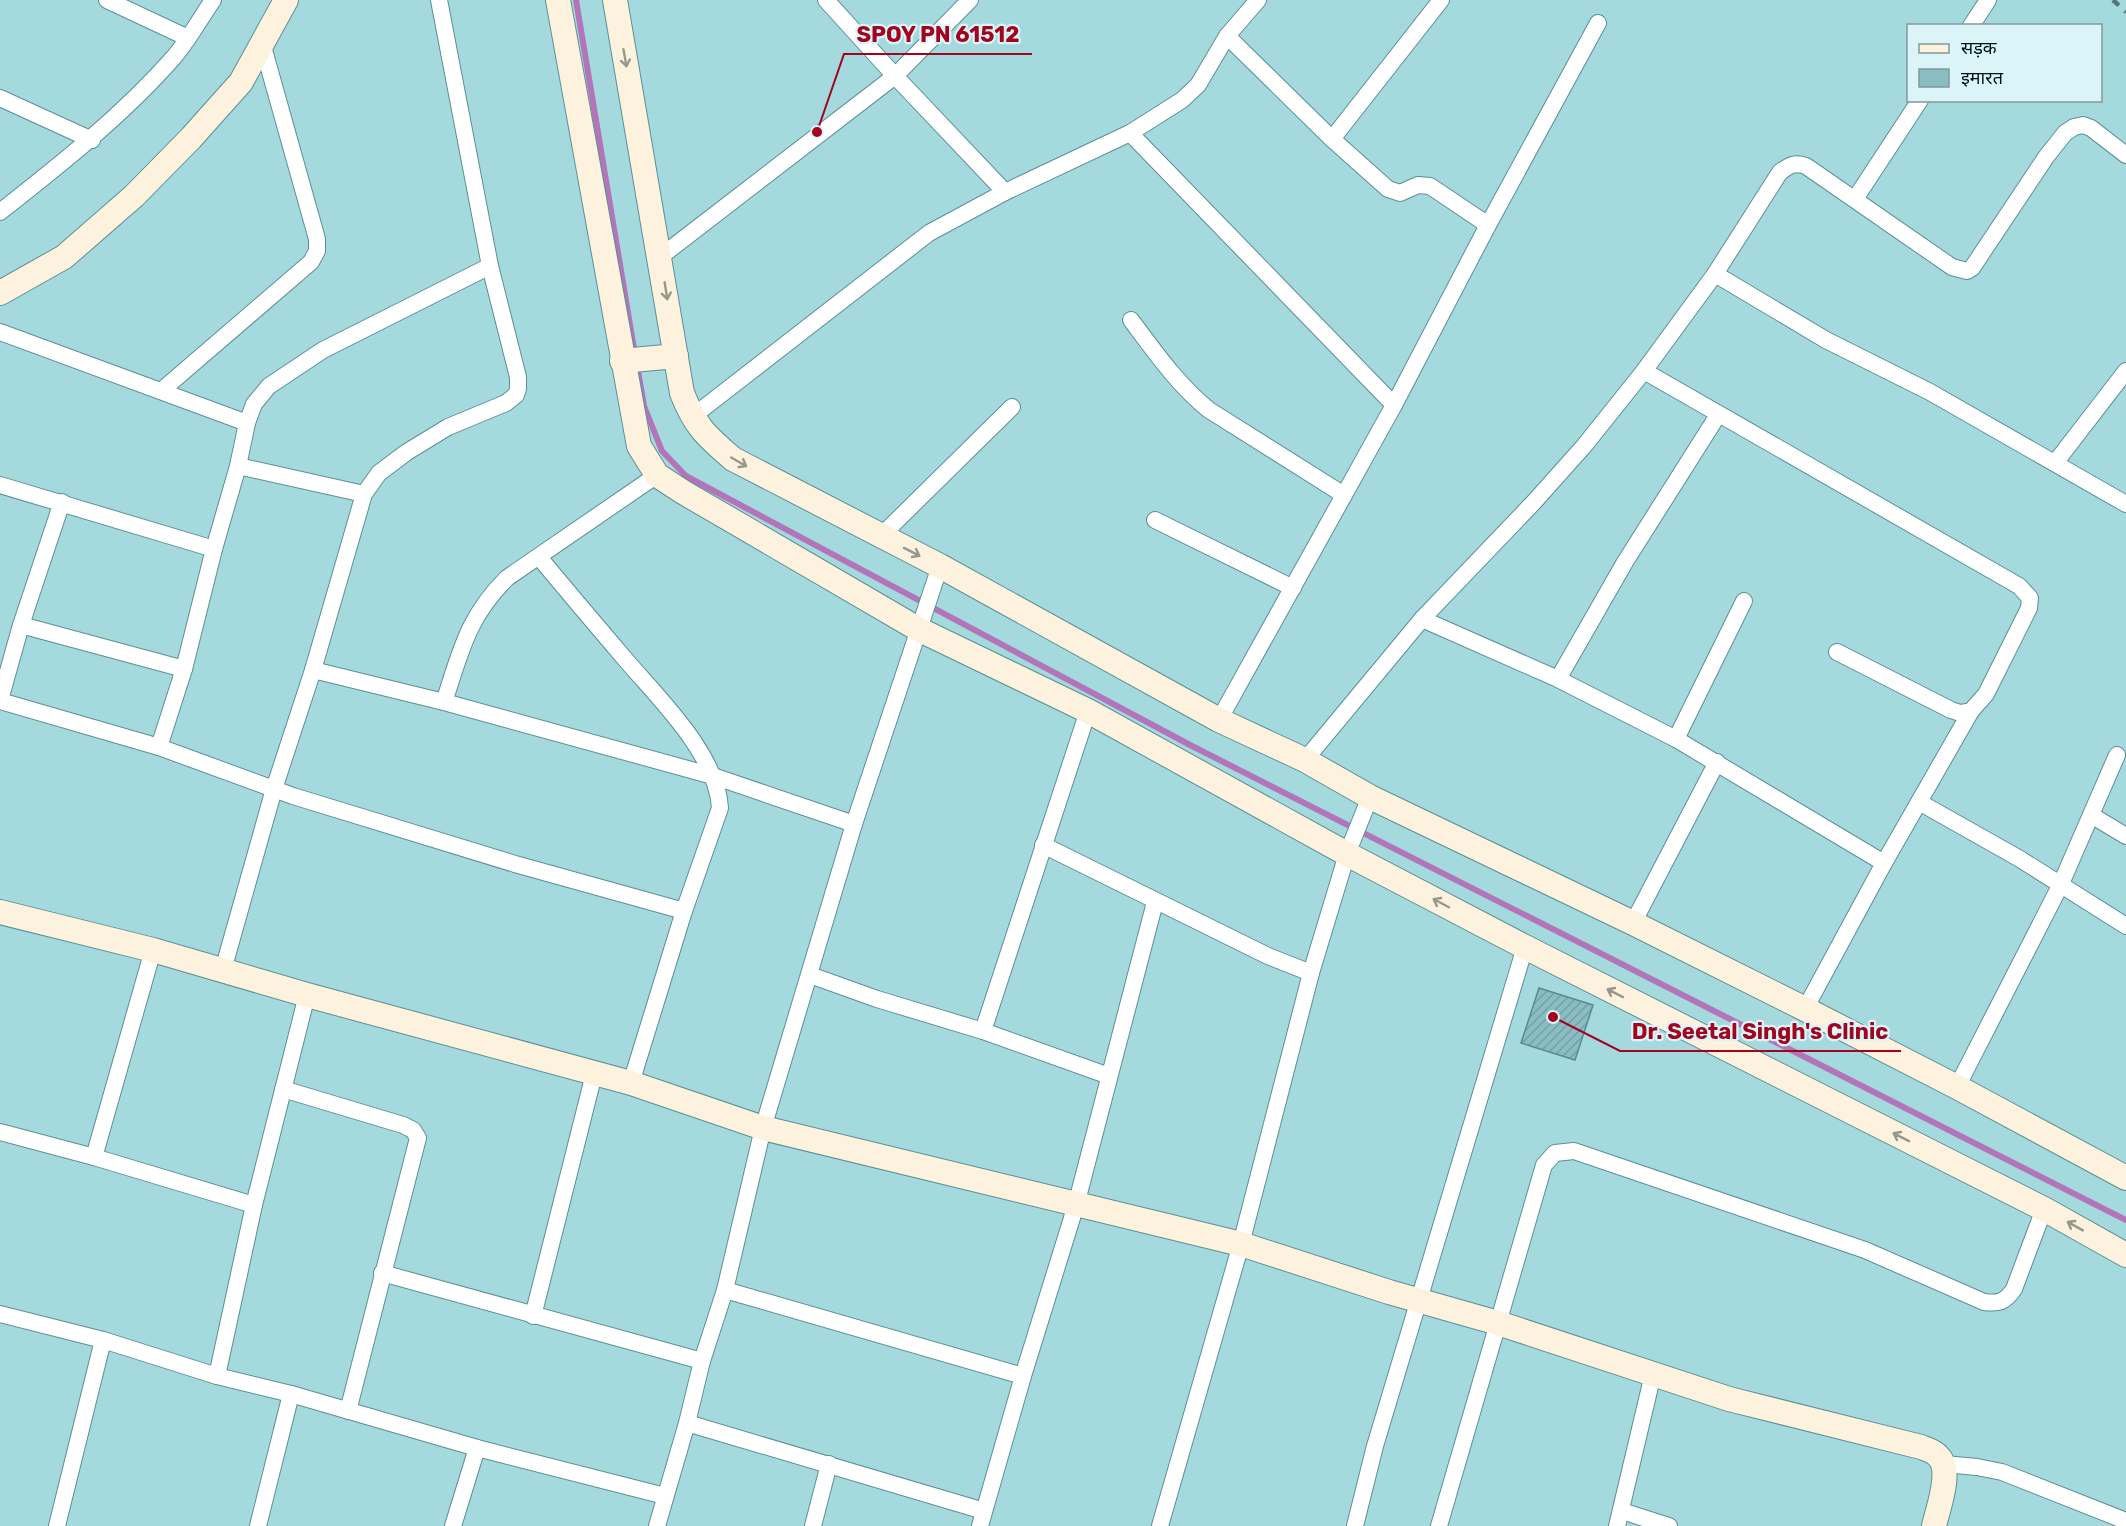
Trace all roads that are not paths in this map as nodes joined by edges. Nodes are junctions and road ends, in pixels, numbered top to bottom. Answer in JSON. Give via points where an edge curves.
{"nodes":[{"id":1,"x":107,"y":0,"type":"edge"},
{"id":2,"x":213,"y":0,"type":"edge"},
{"id":3,"x":286,"y":0,"type":"edge"},
{"id":4,"x":439,"y":0,"type":"edge"},
{"id":5,"x":558,"y":0,"type":"edge"},
{"id":6,"x":615,"y":0,"type":"edge"},
{"id":7,"x":826,"y":0,"type":"edge"},
{"id":8,"x":970,"y":0,"type":"edge"},
{"id":9,"x":1258,"y":0,"type":"edge"},
{"id":10,"x":1441,"y":0,"type":"edge"},
{"id":11,"x":1988,"y":0,"type":"edge"},
{"id":12,"x":1598,"y":23,"type":"dead end"},
{"id":13,"x":1972,"y":24,"type":"edge"},
{"id":14,"x":1227,"y":36,"type":"junction"},
{"id":15,"x":188,"y":38,"type":"junction"},
{"id":16,"x":262,"y":43,"type":"junction"},
{"id":17,"x":895,"y":76,"type":"junction"},
{"id":18,"x":0,"y":98,"type":"edge"},
{"id":19,"x":1919,"y":102,"type":"edge"},
{"id":20,"x":1130,"y":133,"type":"junction"},
{"id":21,"x":1332,"y":139,"type":"junction"},
{"id":22,"x":92,"y":140,"type":"junction"},
{"id":23,"x":2126,"y":155,"type":"edge"},
{"id":24,"x":1005,"y":192,"type":"junction"},
{"id":25,"x":1855,"y":199,"type":"junction"},
{"id":26,"x":0,"y":212,"type":"edge"},
{"id":27,"x":1488,"y":225,"type":"junction"},
{"id":28,"x":660,"y":257,"type":"junction"},
{"id":29,"x":490,"y":266,"type":"junction"},
{"id":30,"x":1715,"y":274,"type":"junction"},
{"id":31,"x":0,"y":293,"type":"edge"},
{"id":32,"x":1131,"y":320,"type":"dead end"},
{"id":33,"x":0,"y":333,"type":"edge"},
{"id":34,"x":668,"y":357,"type":"junction"},
{"id":35,"x":627,"y":361,"type":"junction"},
{"id":36,"x":1644,"y":371,"type":"junction"},
{"id":37,"x":2126,"y":372,"type":"edge"},
{"id":38,"x":161,"y":391,"type":"junction"},
{"id":39,"x":1394,"y":405,"type":"junction"},
{"id":40,"x":1012,"y":407,"type":"dead end"},
{"id":41,"x":1718,"y":415,"type":"junction"},
{"id":42,"x":692,"y":417,"type":"junction"},
{"id":43,"x":247,"y":423,"type":"junction"},
{"id":44,"x":2055,"y":463,"type":"junction"},
{"id":45,"x":238,"y":466,"type":"junction"},
{"id":46,"x":657,"y":475,"type":"junction"},
{"id":47,"x":0,"y":485,"type":"edge"},
{"id":48,"x":364,"y":494,"type":"junction"},
{"id":49,"x":1344,"y":495,"type":"junction"},
{"id":50,"x":62,"y":502,"type":"junction"},
{"id":51,"x":2126,"y":504,"type":"edge"},
{"id":52,"x":1155,"y":520,"type":"dead end"},
{"id":53,"x":881,"y":536,"type":"junction"},
{"id":54,"x":214,"y":549,"type":"junction"},
{"id":55,"x":539,"y":557,"type":"junction"},
{"id":56,"x":938,"y":573,"type":"junction"},
{"id":57,"x":1293,"y":588,"type":"junction"},
{"id":58,"x":1744,"y":601,"type":"dead end"},
{"id":59,"x":921,"y":619,"type":"junction"},
{"id":60,"x":1422,"y":619,"type":"junction"},
{"id":61,"x":21,"y":625,"type":"junction"},
{"id":62,"x":1837,"y":652,"type":"dead end"},
{"id":63,"x":184,"y":669,"type":"junction"},
{"id":64,"x":313,"y":670,"type":"junction"},
{"id":65,"x":1558,"y":680,"type":"junction"},
{"id":66,"x":0,"y":700,"type":"edge"},
{"id":67,"x":444,"y":702,"type":"junction"},
{"id":68,"x":1088,"y":711,"type":"junction"},
{"id":69,"x":1971,"y":711,"type":"junction"},
{"id":70,"x":1219,"y":720,"type":"junction"},
{"id":71,"x":1676,"y":739,"type":"junction"},
{"id":72,"x":159,"y":747,"type":"junction"},
{"id":73,"x":2117,"y":755,"type":"dead end"},
{"id":74,"x":1305,"y":760,"type":"junction"},
{"id":75,"x":1717,"y":762,"type":"junction"},
{"id":76,"x":713,"y":776,"type":"junction"},
{"id":77,"x":274,"y":789,"type":"junction"},
{"id":78,"x":1919,"y":802,"type":"junction"},
{"id":79,"x":1367,"y":805,"type":"junction"},
{"id":80,"x":2091,"y":815,"type":"junction"},
{"id":81,"x":854,"y":824,"type":"junction"},
{"id":82,"x":2126,"y":836,"type":"edge"},
{"id":83,"x":1043,"y":845,"type":"junction"},
{"id":84,"x":1350,"y":849,"type":"junction"},
{"id":85,"x":1884,"y":863,"type":"junction"},
{"id":86,"x":2060,"y":886,"type":"junction"},
{"id":87,"x":1155,"y":902,"type":"junction"},
{"id":88,"x":684,"y":911,"type":"junction"},
{"id":89,"x":0,"y":912,"type":"edge"},
{"id":90,"x":1633,"y":923,"type":"junction"},
{"id":91,"x":2126,"y":926,"type":"edge"},
{"id":92,"x":1525,"y":947,"type":"junction"},
{"id":93,"x":153,"y":950,"type":"junction"},
{"id":94,"x":223,"y":970,"type":"junction"},
{"id":95,"x":1311,"y":973,"type":"junction"},
{"id":96,"x":810,"y":975,"type":"junction"},
{"id":97,"x":307,"y":995,"type":"junction"},
{"id":98,"x":1805,"y":1009,"type":"junction"},
{"id":99,"x":983,"y":1031,"type":"junction"},
{"id":100,"x":594,"y":1074,"type":"junction"},
{"id":101,"x":1109,"y":1076,"type":"junction"},
{"id":102,"x":631,"y":1083,"type":"junction"},
{"id":103,"x":1957,"y":1087,"type":"junction"},
{"id":104,"x":283,"y":1089,"type":"junction"},
{"id":105,"x":763,"y":1128,"type":"junction"},
{"id":106,"x":0,"y":1132,"type":"edge"},
{"id":107,"x":94,"y":1157,"type":"junction"},
{"id":108,"x":2126,"y":1178,"type":"edge"},
{"id":109,"x":254,"y":1205,"type":"junction"},
{"id":110,"x":1076,"y":1205,"type":"junction"},
{"id":111,"x":2044,"y":1209,"type":"junction"},
{"id":112,"x":1241,"y":1244,"type":"junction"},
{"id":113,"x":2126,"y":1255,"type":"edge"},
{"id":114,"x":382,"y":1273,"type":"junction"},
{"id":115,"x":725,"y":1290,"type":"junction"},
{"id":116,"x":1419,"y":1302,"type":"junction"},
{"id":117,"x":0,"y":1314,"type":"edge"},
{"id":118,"x":533,"y":1316,"type":"junction"},
{"id":119,"x":1498,"y":1323,"type":"junction"},
{"id":120,"x":104,"y":1340,"type":"junction"},
{"id":121,"x":702,"y":1361,"type":"junction"},
{"id":122,"x":1653,"y":1374,"type":"junction"},
{"id":123,"x":217,"y":1376,"type":"junction"},
{"id":124,"x":1023,"y":1376,"type":"junction"},
{"id":125,"x":291,"y":1394,"type":"junction"},
{"id":126,"x":348,"y":1411,"type":"junction"},
{"id":127,"x":687,"y":1423,"type":"junction"},
{"id":128,"x":477,"y":1448,"type":"junction"},
{"id":129,"x":829,"y":1464,"type":"junction"},
{"id":130,"x":1944,"y":1464,"type":"junction"},
{"id":131,"x":665,"y":1496,"type":"junction"},
{"id":132,"x":982,"y":1518,"type":"edge"},
{"id":133,"x":1620,"y":1518,"type":"edge"},
{"id":134,"x":2126,"y":1521,"type":"edge"},
{"id":135,"x":57,"y":1526,"type":"edge"},
{"id":136,"x":258,"y":1526,"type":"edge"},
{"id":137,"x":453,"y":1526,"type":"edge"},
{"id":138,"x":657,"y":1526,"type":"edge"},
{"id":139,"x":813,"y":1526,"type":"edge"},
{"id":140,"x":1160,"y":1526,"type":"edge"},
{"id":141,"x":1355,"y":1526,"type":"edge"},
{"id":142,"x":1439,"y":1526,"type":"edge"},
{"id":143,"x":1669,"y":1526,"type":"edge"},
{"id":144,"x":1934,"y":1526,"type":"edge"}],
"edges":[{"from":1,"to":15,"type":"street"},
{"from":2,"to":15,"type":"street"},
{"from":3,"to":16,"type":"main road"},
{"from":4,"to":29,"type":"street"},
{"from":5,"to":35,"type":"main road"},
{"from":6,"to":28,"type":"main road","one_way":true},
{"from":7,"to":17,"type":"street"},
{"from":8,"to":17,"type":"street"},
{"from":9,"to":14,"type":"street"},
{"from":10,"to":21,"type":"street"},
{"from":11,"to":13,"type":"street"},
{"from":12,"to":27,"type":"street"},
{"from":14,"to":20,"type":"street","via":[[1191,93]]},
{"from":14,"to":21,"type":"street"},
{"from":15,"to":22,"type":"street"},
{"from":16,"to":31,"type":"main road","via":[[241,82],[134,196],[64,257]]},
{"from":16,"to":38,"type":"street","via":[[317,239],[316,250],[311,262]]},
{"from":17,"to":24,"type":"street"},
{"from":17,"to":28,"type":"street"},
{"from":18,"to":22,"type":"street"},
{"from":19,"to":25,"type":"street"},
{"from":20,"to":24,"type":"street"},
{"from":20,"to":39,"type":"street"},
{"from":21,"to":27,"type":"street","via":[[1395,193],[1418,184],[1430,186]]},
{"from":22,"to":26,"type":"street"},
{"from":23,"to":25,"type":"street","via":[[2091,128],[2074,127],[2046,157],[1967,271],[1952,267]]},
{"from":24,"to":42,"type":"street","via":[[929,233]]},
{"from":25,"to":30,"type":"street","via":[[1806,166],[1789,165],[1780,172]]},
{"from":27,"to":39,"type":"street"},
{"from":28,"to":34,"type":"main road","one_way":true},
{"from":29,"to":43,"type":"street","via":[[323,350],[282,376],[254,404]]},
{"from":29,"to":48,"type":"street","via":[[518,377],[516,395],[448,427],[407,452],[379,473]]},
{"from":30,"to":36,"type":"street"},
{"from":30,"to":44,"type":"street","via":[[1826,340],[1930,392]]},
{"from":32,"to":49,"type":"street","via":[[1180,383],[1209,410]]},
{"from":33,"to":38,"type":"street"},
{"from":34,"to":35,"type":"main road"},
{"from":34,"to":42,"type":"main road"},
{"from":35,"to":46,"type":"main road","via":[[639,446]]},
{"from":36,"to":41,"type":"street"},
{"from":36,"to":60,"type":"street","via":[[1534,502]]},
{"from":37,"to":44,"type":"street"},
{"from":38,"to":43,"type":"street"},
{"from":39,"to":49,"type":"street"},
{"from":40,"to":53,"type":"street"},
{"from":41,"to":65,"type":"street","via":[[1625,562]]},
{"from":41,"to":69,"type":"street","via":[[2026,591],[2029,608],[1986,694]]},
{"from":42,"to":53,"type":"main road","one_way":true,"via":[[709,439],[733,459]]},
{"from":43,"to":45,"type":"street"},
{"from":44,"to":51,"type":"street"},
{"from":45,"to":48,"type":"street"},
{"from":45,"to":54,"type":"street"},
{"from":46,"to":55,"type":"street"},
{"from":46,"to":59,"type":"main road"},
{"from":47,"to":50,"type":"street"},
{"from":48,"to":64,"type":"street"},
{"from":49,"to":57,"type":"street"},
{"from":50,"to":54,"type":"street"},
{"from":50,"to":61,"type":"street"},
{"from":52,"to":57,"type":"street"},
{"from":53,"to":56,"type":"main road","one_way":true},
{"from":54,"to":63,"type":"street"},
{"from":55,"to":67,"type":"street","via":[[507,578],[480,609],[467,632]]},
{"from":55,"to":76,"type":"street","via":[[686,731]]},
{"from":56,"to":59,"type":"street"},
{"from":56,"to":70,"type":"main road"},
{"from":57,"to":70,"type":"street"},
{"from":58,"to":71,"type":"street"},
{"from":59,"to":68,"type":"main road"},
{"from":59,"to":81,"type":"street"},
{"from":60,"to":65,"type":"street"},
{"from":60,"to":74,"type":"street"},
{"from":61,"to":63,"type":"street"},
{"from":61,"to":66,"type":"street"},
{"from":62,"to":69,"type":"street","via":[[1951,710]]},
{"from":63,"to":72,"type":"street"},
{"from":64,"to":67,"type":"street"},
{"from":64,"to":77,"type":"street"},
{"from":65,"to":71,"type":"street"},
{"from":66,"to":72,"type":"street"},
{"from":67,"to":76,"type":"street"},
{"from":68,"to":83,"type":"street"},
{"from":68,"to":84,"type":"main road"},
{"from":69,"to":78,"type":"street"},
{"from":70,"to":74,"type":"main road"},
{"from":71,"to":75,"type":"street"},
{"from":72,"to":77,"type":"street"},
{"from":73,"to":80,"type":"street"},
{"from":74,"to":79,"type":"main road"},
{"from":75,"to":85,"type":"street"},
{"from":75,"to":90,"type":"street"},
{"from":76,"to":81,"type":"street"},
{"from":76,"to":88,"type":"street","via":[[720,808]]},
{"from":77,"to":88,"type":"street","via":[[504,861]]},
{"from":77,"to":94,"type":"street"},
{"from":78,"to":85,"type":"street"},
{"from":78,"to":86,"type":"street"},
{"from":79,"to":84,"type":"street"},
{"from":79,"to":90,"type":"main road"},
{"from":80,"to":82,"type":"street"},
{"from":80,"to":86,"type":"street"},
{"from":81,"to":96,"type":"street"},
{"from":83,"to":87,"type":"street"},
{"from":83,"to":99,"type":"street"},
{"from":92,"to":84,"type":"main road","one_way":true},
{"from":84,"to":95,"type":"street"},
{"from":85,"to":98,"type":"street"},
{"from":86,"to":91,"type":"street"},
{"from":86,"to":103,"type":"street"},
{"from":87,"to":95,"type":"street"},
{"from":87,"to":101,"type":"street"},
{"from":88,"to":102,"type":"street"},
{"from":89,"to":93,"type":"main road"},
{"from":90,"to":98,"type":"main road"},
{"from":111,"to":92,"type":"main road","one_way":true},
{"from":92,"to":116,"type":"street"},
{"from":93,"to":94,"type":"main road"},
{"from":93,"to":107,"type":"street"},
{"from":94,"to":97,"type":"main road"},
{"from":95,"to":112,"type":"street"},
{"from":96,"to":99,"type":"street"},
{"from":96,"to":105,"type":"street"},
{"from":97,"to":100,"type":"main road"},
{"from":97,"to":104,"type":"street"},
{"from":98,"to":103,"type":"main road"},
{"from":99,"to":101,"type":"street"},
{"from":100,"to":102,"type":"main road"},
{"from":100,"to":118,"type":"street"},
{"from":101,"to":110,"type":"street"},
{"from":102,"to":105,"type":"main road"},
{"from":103,"to":108,"type":"main road"},
{"from":104,"to":109,"type":"street"},
{"from":104,"to":114,"type":"street","via":[[403,1125],[416,1134]]},
{"from":105,"to":110,"type":"main road"},
{"from":105,"to":115,"type":"street"},
{"from":106,"to":107,"type":"street"},
{"from":107,"to":109,"type":"street"},
{"from":109,"to":123,"type":"street"},
{"from":110,"to":112,"type":"main road"},
{"from":110,"to":124,"type":"street"},
{"from":113,"to":111,"type":"main road","one_way":true},
{"from":111,"to":119,"type":"street","via":[[2014,1289],[1996,1304],[1865,1250],[1574,1150],[1562,1151],[1544,1165]]},
{"from":112,"to":116,"type":"main road"},
{"from":112,"to":140,"type":"street"},
{"from":114,"to":118,"type":"street"},
{"from":114,"to":126,"type":"street"},
{"from":115,"to":121,"type":"street"},
{"from":115,"to":124,"type":"street"},
{"from":116,"to":119,"type":"main road"},
{"from":116,"to":141,"type":"street"},
{"from":117,"to":120,"type":"street"},
{"from":118,"to":121,"type":"street"},
{"from":119,"to":122,"type":"main road"},
{"from":119,"to":142,"type":"street"},
{"from":120,"to":123,"type":"street"},
{"from":120,"to":135,"type":"street"},
{"from":121,"to":127,"type":"street"},
{"from":122,"to":130,"type":"main road","via":[[1729,1399],[1921,1447]]},
{"from":122,"to":133,"type":"street"},
{"from":123,"to":125,"type":"street"},
{"from":124,"to":132,"type":"street"},
{"from":125,"to":126,"type":"street"},
{"from":125,"to":136,"type":"street"},
{"from":126,"to":128,"type":"street"},
{"from":127,"to":129,"type":"street"},
{"from":127,"to":131,"type":"street"},
{"from":128,"to":131,"type":"street"},
{"from":128,"to":137,"type":"street"},
{"from":129,"to":132,"type":"street"},
{"from":129,"to":139,"type":"street"},
{"from":130,"to":134,"type":"street","via":[[2002,1472]]},
{"from":130,"to":144,"type":"main road","via":[[1944,1485]]},
{"from":131,"to":138,"type":"street"},
{"from":133,"to":143,"type":"street"}]}
